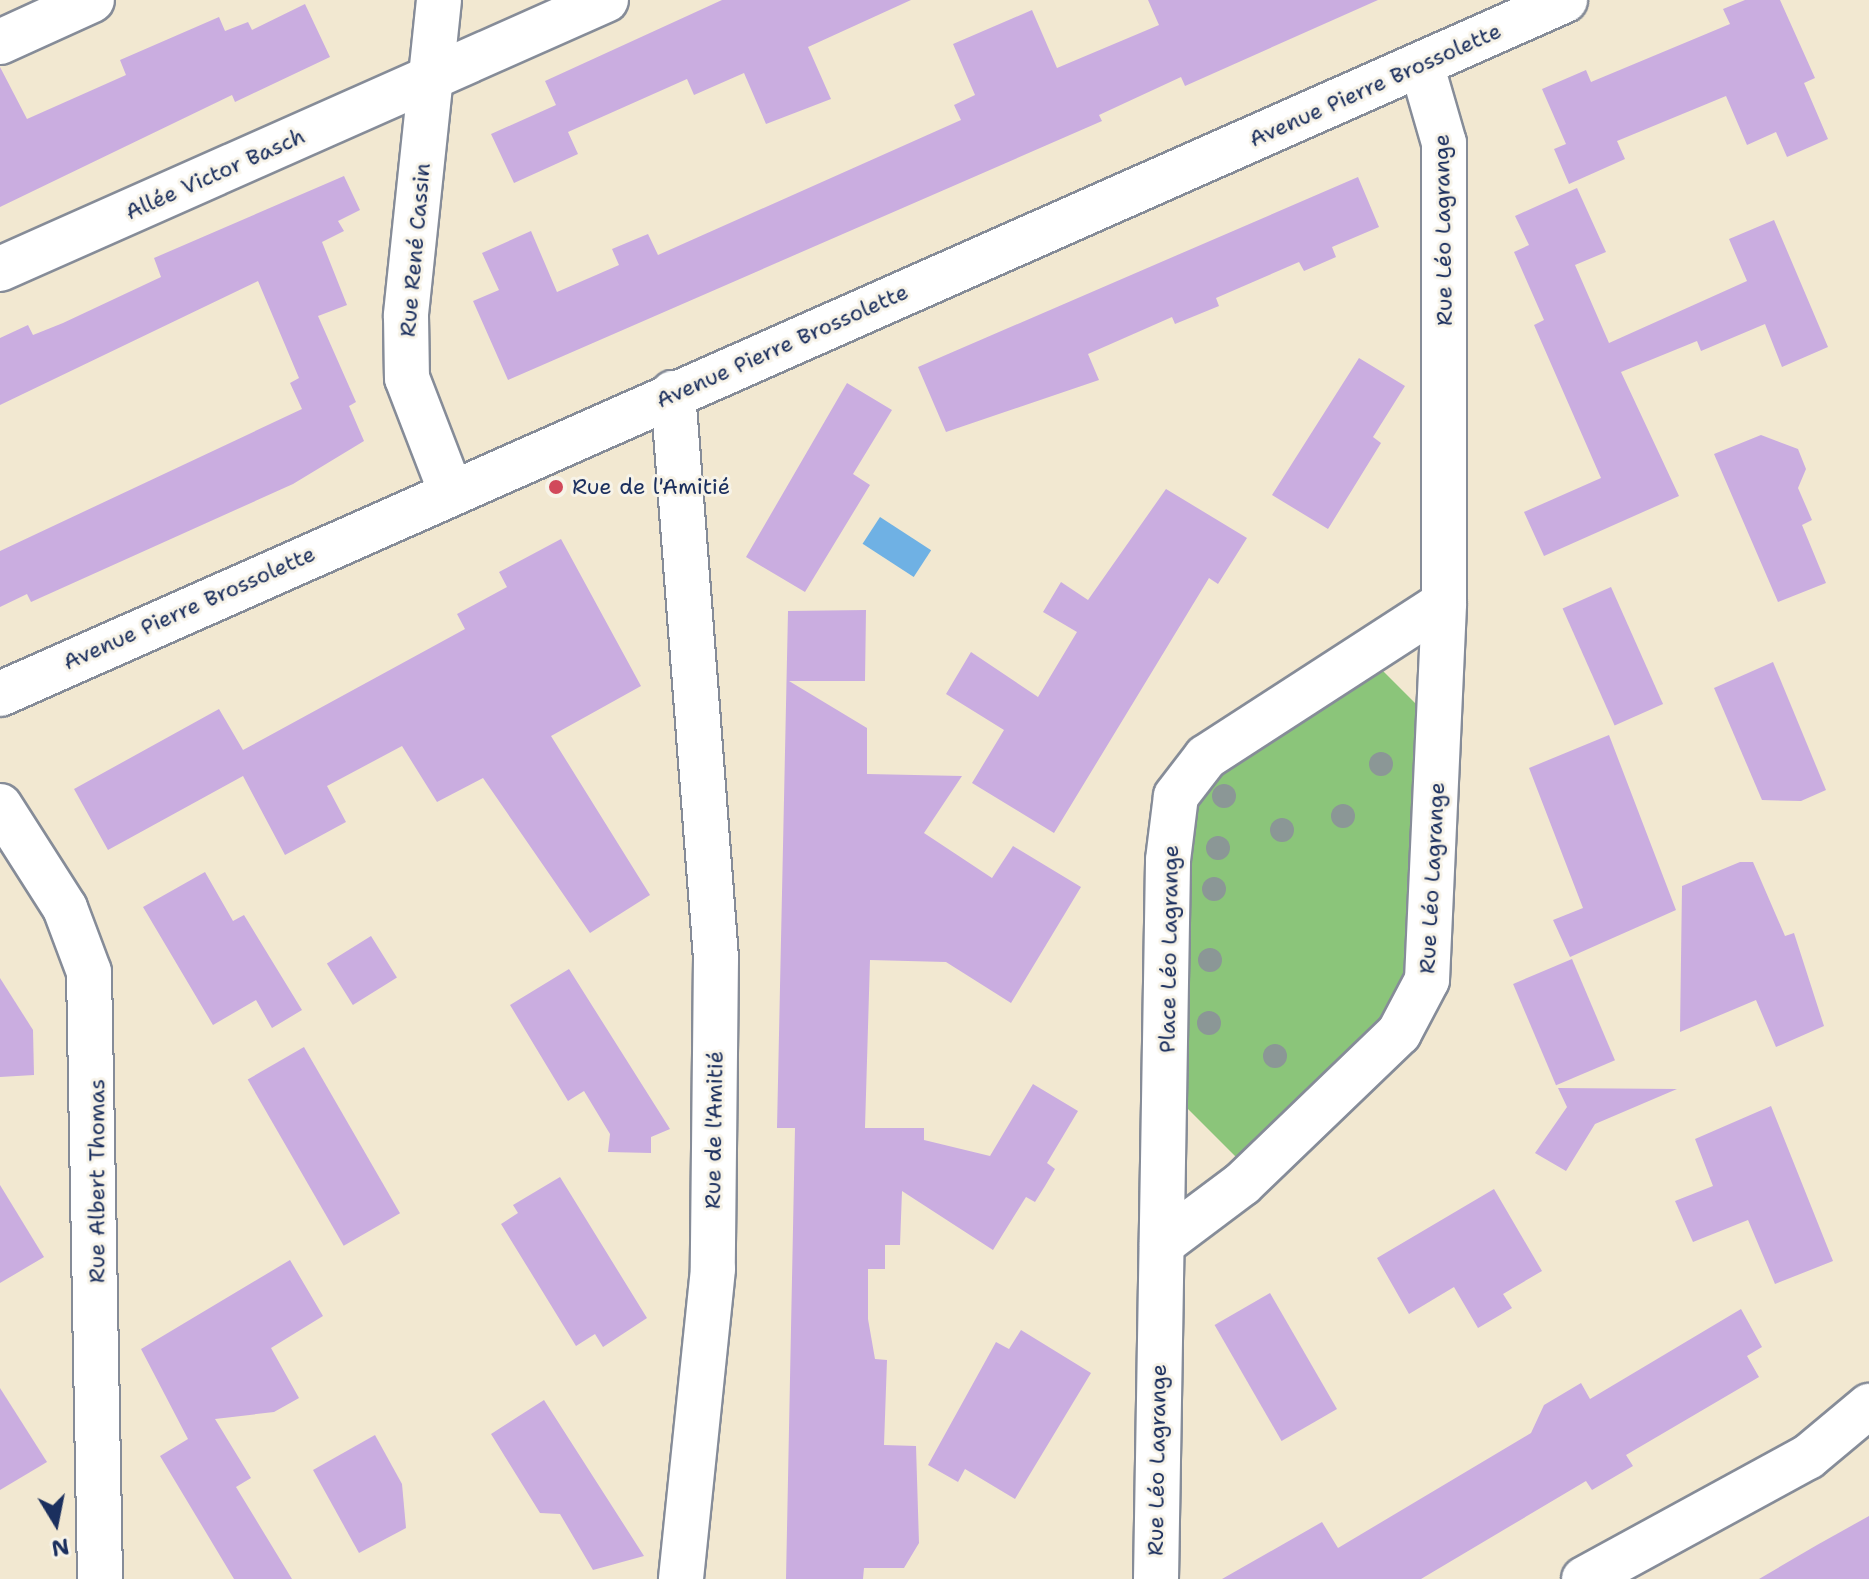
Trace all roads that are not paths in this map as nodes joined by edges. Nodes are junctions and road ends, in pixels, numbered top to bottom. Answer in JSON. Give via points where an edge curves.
{"nodes":[{"id":1,"x":92,"y":0,"type":"edge"},
{"id":2,"x":439,"y":0,"type":"edge"},
{"id":3,"x":606,"y":0,"type":"edge"},
{"id":4,"x":1565,"y":0,"type":"edge"},
{"id":5,"x":0,"y":42,"type":"edge"},
{"id":6,"x":1422,"y":67,"type":"junction"},
{"id":7,"x":429,"y":79,"type":"junction"},
{"id":8,"x":0,"y":269,"type":"edge"},
{"id":9,"x":673,"y":393,"type":"junction"},
{"id":10,"x":451,"y":492,"type":"junction"},
{"id":11,"x":1444,"y":603,"type":"junction"},
{"id":12,"x":0,"y":694,"type":"edge"},
{"id":13,"x":0,"y":806,"type":"edge"},
{"id":14,"x":1162,"y":1244,"type":"junction"},
{"id":15,"x":1869,"y":1406,"type":"edge"},
{"id":16,"x":100,"y":1579,"type":"edge"},
{"id":17,"x":681,"y":1579,"type":"edge"},
{"id":18,"x":1156,"y":1579,"type":"edge"},
{"id":19,"x":1584,"y":1579,"type":"edge"}],
"edges":[{"from":1,"to":5,"type":"street"},
{"from":2,"to":7,"type":"street","name":"Rue René Cassin"},
{"from":3,"to":7,"type":"street","name":"Allée Victor Basch"},
{"from":4,"to":6,"type":"street","name":"Avenue Pierre Brossolette"},
{"from":6,"to":9,"type":"street","name":"Avenue Pierre Brossolette"},
{"from":6,"to":11,"type":"street","name":"Rue Léo Lagrange","via":[[1444,143]]},
{"from":7,"to":8,"type":"street","name":"Allée Victor Basch"},
{"from":7,"to":10,"type":"street","name":"Rue René Cassin","via":[[407,378]]},
{"from":9,"to":10,"type":"street","name":"Avenue Pierre Brossolette"},
{"from":9,"to":17,"type":"street","name":"Rue de l'Amitié","via":[[716,958],[713,1269]]},
{"from":10,"to":12,"type":"street","name":"Avenue Pierre Brossolette"},
{"from":11,"to":14,"type":"street","name":"Rue Léo Lagrange","via":[[1431,947],[1416,1008],[1242,1184]]},
{"from":11,"to":14,"type":"street","name":"Place Léo Lagrange","via":[[1206,757],[1176,796],[1168,860]]},
{"from":13,"to":16,"type":"street","name":"Rue Albert Thomas","via":[[65,908],[89,972]]},
{"from":14,"to":18,"type":"street","name":"Rue Léo Lagrange"},
{"from":15,"to":19,"type":"street","via":[[1808,1457]]}]}
